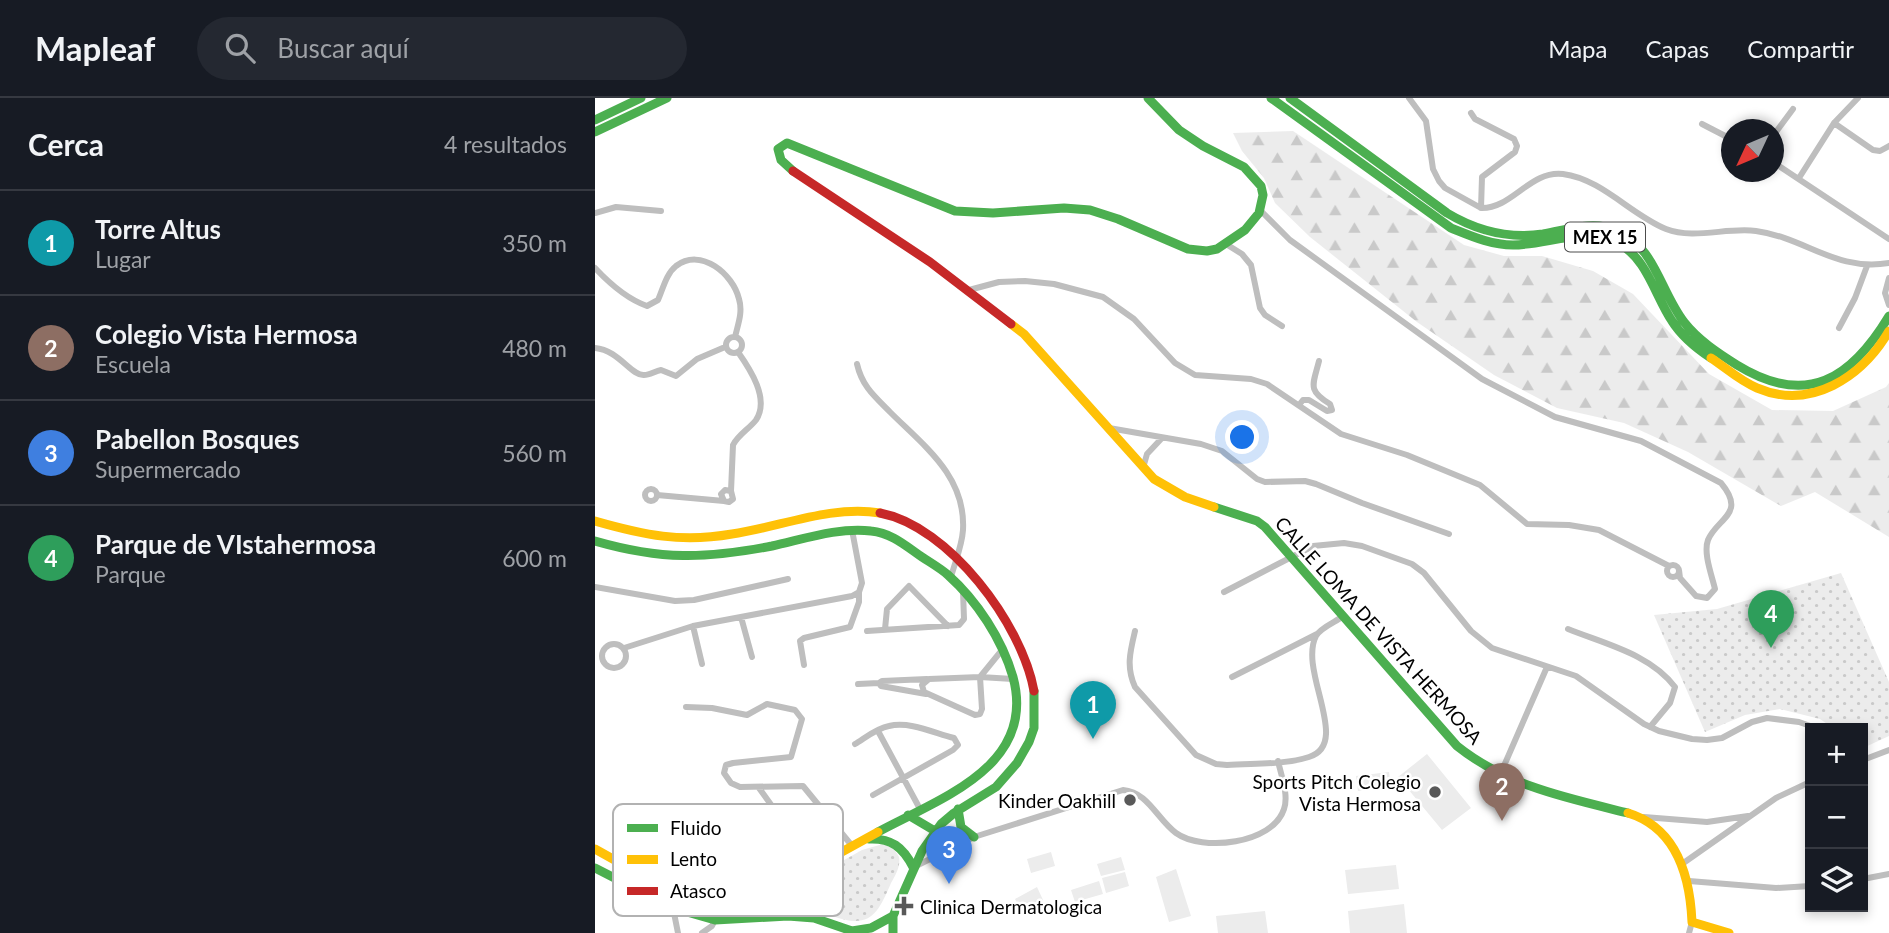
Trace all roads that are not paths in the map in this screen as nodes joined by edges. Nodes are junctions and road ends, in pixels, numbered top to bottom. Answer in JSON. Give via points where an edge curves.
{"nodes":[{"id":1,"x":667,"y":98,"type":"edge"},
{"id":2,"x":1148,"y":98,"type":"edge"},
{"id":3,"x":1271,"y":98,"type":"edge"},
{"id":4,"x":1290,"y":98,"type":"edge"},
{"id":5,"x":1409,"y":98,"type":"edge"},
{"id":6,"x":1858,"y":98,"type":"edge"},
{"id":7,"x":636,"y":100,"type":"edge"},
{"id":8,"x":1793,"y":109,"type":"dead end"},
{"id":9,"x":636,"y":112,"type":"junction"},
{"id":10,"x":1471,"y":113,"type":"dead end"},
{"id":11,"x":595,"y":120,"type":"edge"},
{"id":12,"x":1784,"y":121,"type":"edge"},
{"id":13,"x":1834,"y":123,"type":"junction"},
{"id":14,"x":1702,"y":124,"type":"dead end"},
{"id":15,"x":595,"y":132,"type":"edge"},
{"id":16,"x":1721,"y":134,"type":"edge"},
{"id":17,"x":1889,"y":146,"type":"edge"},
{"id":18,"x":1784,"y":169,"type":"edge"},
{"id":19,"x":1799,"y":178,"type":"junction"},
{"id":20,"x":1482,"y":208,"type":"junction"},
{"id":21,"x":661,"y":211,"type":"dead end"},
{"id":22,"x":1262,"y":212,"type":"junction"},
{"id":23,"x":595,"y":213,"type":"edge"},
{"id":24,"x":1889,"y":239,"type":"edge"},
{"id":25,"x":1226,"y":244,"type":"junction"},
{"id":26,"x":1889,"y":263,"type":"edge"},
{"id":27,"x":1867,"y":266,"type":"junction"},
{"id":28,"x":595,"y":268,"type":"edge"},
{"id":29,"x":1889,"y":278,"type":"edge"},
{"id":30,"x":969,"y":290,"type":"junction"},
{"id":31,"x":1889,"y":305,"type":"edge"},
{"id":32,"x":1889,"y":316,"type":"edge"},
{"id":33,"x":1282,"y":326,"type":"dead end"},
{"id":34,"x":1839,"y":328,"type":"dead end"},
{"id":35,"x":1889,"y":331,"type":"edge"},
{"id":36,"x":735,"y":337,"type":"junction"},
{"id":37,"x":725,"y":347,"type":"junction"},
{"id":38,"x":595,"y":348,"type":"edge"},
{"id":39,"x":738,"y":352,"type":"junction"},
{"id":40,"x":1319,"y":361,"type":"dead end"},
{"id":41,"x":857,"y":364,"type":"dead end"},
{"id":42,"x":1299,"y":405,"type":"junction"},
{"id":43,"x":1107,"y":428,"type":"junction"},
{"id":44,"x":1163,"y":438,"type":"junction"},
{"id":45,"x":1143,"y":468,"type":"junction"},
{"id":46,"x":657,"y":495,"type":"dead end"},
{"id":47,"x":595,"y":521,"type":"edge"},
{"id":48,"x":852,"y":530,"type":"junction"},
{"id":49,"x":1449,"y":534,"type":"dead end"},
{"id":50,"x":595,"y":541,"type":"edge"},
{"id":51,"x":957,"y":557,"type":"junction"},
{"id":52,"x":1291,"y":557,"type":"junction"},
{"id":53,"x":951,"y":578,"type":"junction"},
{"id":54,"x":788,"y":579,"type":"dead end"},
{"id":55,"x":595,"y":587,"type":"edge"},
{"id":56,"x":963,"y":591,"type":"junction"},
{"id":57,"x":859,"y":592,"type":"junction"},
{"id":58,"x":1224,"y":592,"type":"dead end"},
{"id":59,"x":741,"y":617,"type":"junction"},
{"id":60,"x":1342,"y":617,"type":"junction"},
{"id":61,"x":693,"y":626,"type":"junction"},
{"id":62,"x":949,"y":626,"type":"junction"},
{"id":63,"x":885,"y":629,"type":"junction"},
{"id":64,"x":1568,"y":629,"type":"dead end"},
{"id":65,"x":867,"y":631,"type":"dead end"},
{"id":66,"x":1135,"y":631,"type":"dead end"},
{"id":67,"x":1317,"y":634,"type":"junction"},
{"id":68,"x":624,"y":648,"type":"junction"},
{"id":69,"x":1002,"y":650,"type":"junction"},
{"id":70,"x":752,"y":657,"type":"dead end"},
{"id":71,"x":599,"y":661,"type":"edge"},
{"id":72,"x":702,"y":664,"type":"dead end"},
{"id":73,"x":804,"y":665,"type":"dead end"},
{"id":74,"x":1547,"y":667,"type":"junction"},
{"id":75,"x":980,"y":677,"type":"junction"},
{"id":76,"x":1232,"y":677,"type":"dead end"},
{"id":77,"x":929,"y":679,"type":"junction"},
{"id":78,"x":1013,"y":679,"type":"junction"},
{"id":79,"x":879,"y":683,"type":"junction"},
{"id":80,"x":858,"y":684,"type":"dead end"},
{"id":81,"x":926,"y":694,"type":"junction"},
{"id":82,"x":686,"y":707,"type":"dead end"},
{"id":83,"x":1017,"y":715,"type":"junction"},
{"id":84,"x":1805,"y":724,"type":"edge"},
{"id":85,"x":1650,"y":727,"type":"junction"},
{"id":86,"x":878,"y":730,"type":"junction"},
{"id":87,"x":855,"y":744,"type":"dead end"},
{"id":88,"x":1889,"y":750,"type":"edge"},
{"id":89,"x":1868,"y":758,"type":"edge"},
{"id":90,"x":1279,"y":761,"type":"junction"},
{"id":91,"x":1011,"y":772,"type":"junction"},
{"id":92,"x":1500,"y":775,"type":"junction"},
{"id":93,"x":904,"y":778,"type":"junction"},
{"id":94,"x":977,"y":778,"type":"junction"},
{"id":95,"x":967,"y":784,"type":"junction"},
{"id":96,"x":1805,"y":784,"type":"edge"},
{"id":97,"x":759,"y":788,"type":"junction"},
{"id":98,"x":989,"y":792,"type":"junction"},
{"id":99,"x":873,"y":795,"type":"dead end"},
{"id":100,"x":974,"y":800,"type":"junction"},
{"id":101,"x":770,"y":804,"type":"edge"},
{"id":102,"x":817,"y":804,"type":"edge"},
{"id":103,"x":921,"y":809,"type":"junction"},
{"id":104,"x":958,"y":809,"type":"junction"},
{"id":105,"x":908,"y":815,"type":"junction"},
{"id":106,"x":1750,"y":816,"type":"junction"},
{"id":107,"x":1637,"y":817,"type":"junction"},
{"id":108,"x":935,"y":831,"type":"junction"},
{"id":109,"x":843,"y":835,"type":"edge"},
{"id":110,"x":974,"y":837,"type":"junction"},
{"id":111,"x":865,"y":840,"type":"junction"},
{"id":112,"x":962,"y":842,"type":"junction"},
{"id":113,"x":853,"y":847,"type":"junction"},
{"id":114,"x":595,"y":849,"type":"edge"},
{"id":115,"x":843,"y":852,"type":"edge"},
{"id":116,"x":613,"y":859,"type":"edge"},
{"id":117,"x":1682,"y":864,"type":"junction"},
{"id":118,"x":913,"y":867,"type":"junction"},
{"id":119,"x":595,"y":868,"type":"edge"},
{"id":120,"x":1889,"y":874,"type":"edge"},
{"id":121,"x":613,"y":877,"type":"edge"},
{"id":122,"x":1868,"y":878,"type":"edge"},
{"id":123,"x":1689,"y":881,"type":"junction"},
{"id":124,"x":1805,"y":887,"type":"edge"},
{"id":125,"x":697,"y":916,"type":"edge"},
{"id":126,"x":712,"y":916,"type":"edge"},
{"id":127,"x":811,"y":916,"type":"edge"},
{"id":128,"x":893,"y":916,"type":"junction"},
{"id":129,"x":814,"y":919,"type":"junction"},
{"id":130,"x":715,"y":920,"type":"junction"},
{"id":131,"x":1692,"y":922,"type":"junction"},
{"id":132,"x":853,"y":932,"type":"edge"},
{"id":133,"x":702,"y":933,"type":"edge"},
{"id":134,"x":893,"y":933,"type":"edge"},
{"id":135,"x":1689,"y":933,"type":"edge"},
{"id":136,"x":1729,"y":933,"type":"edge"}],
"edges":[{"from":1,"to":9,"type":"main road"},
{"from":2,"to":22,"type":"main road","via":[[1175,128],[1253,174],[1262,187]]},
{"from":3,"to":35,"type":"main road","number":"MEX 15","via":[[1451,228],[1483,241],[1511,245],[1585,236],[1620,243],[1641,264],[1665,313],[1681,333],[1731,373],[1762,390],[1792,396],[1832,387],[1849,379],[1874,356]]},
{"from":4,"to":32,"type":"main road","number":"MEX 15","via":[[1470,227],[1517,236],[1590,225],[1614,229],[1633,239],[1646,252],[1685,323],[1733,363],[1765,381],[1811,385],[1844,372],[1868,350]]},
{"from":5,"to":20,"type":"street","via":[[1426,121],[1433,169],[1445,188]]},
{"from":6,"to":13,"type":"street"},
{"from":7,"to":9,"type":"main road"},
{"from":7,"to":11,"type":"main road"},
{"from":8,"to":12,"type":"street"},
{"from":9,"to":15,"type":"main road"},
{"from":10,"to":20,"type":"street","via":[[1514,139],[1517,146],[1482,177]]},
{"from":13,"to":17,"type":"street","via":[[1873,150]]},
{"from":13,"to":19,"type":"street"},
{"from":14,"to":16,"type":"street"},
{"from":18,"to":19,"type":"street"},
{"from":19,"to":24,"type":"street"},
{"from":20,"to":27,"type":"street","via":[[1496,206],[1540,178],[1561,174],[1588,182],[1670,231],[1758,231],[1846,263]]},
{"from":21,"to":23,"type":"street","via":[[616,207]]},
{"from":22,"to":25,"type":"main road","name":"CALLE LOMA DE VISTA HERMOSA"},
{"from":22,"to":42,"type":"street","via":[[1290,240],[1482,379],[1555,417],[1641,441],[1721,483],[1731,501],[1726,519],[1708,539],[1715,589],[1707,598],[1696,596],[1676,566],[1599,530],[1527,524],[1480,485],[1407,455],[1355,440]]},
{"from":25,"to":30,"type":"main road","name":"CALLE LOMA DE VISTA HERMOSA","via":[[1212,251],[1188,249],[1086,209],[955,211],[793,144],[778,149],[791,170]]},
{"from":25,"to":33,"type":"street","via":[[1251,265],[1260,308]]},
{"from":26,"to":27,"type":"street"},
{"from":27,"to":34,"type":"street"},
{"from":28,"to":36,"type":"street","via":[[609,283],[647,306],[658,300],[676,266],[697,260],[711,263],[733,284],[739,297]]},
{"from":29,"to":31,"type":"street","via":[[1885,293]]},
{"from":30,"to":42,"type":"street","via":[[1025,281],[1092,294],[1134,318],[1184,369],[1203,376],[1267,384]]},
{"from":30,"to":43,"type":"main road","name":"CALLE LOMA DE VISTA HERMOSA","via":[[1024,334]]},
{"from":36,"to":37,"type":"street","via":[[730,337]]},
{"from":36,"to":39,"type":"street","via":[[742,344]]},
{"from":37,"to":38,"type":"street","via":[[697,359],[675,376],[661,370],[638,374],[615,354]]},
{"from":37,"to":39,"type":"street","via":[[728,352]]},
{"from":39,"to":46,"type":"street","via":[[756,382],[759,414],[733,445],[731,491],[721,494],[724,501]]},
{"from":40,"to":42,"type":"street","via":[[1313,391],[1332,410],[1309,400]]},
{"from":41,"to":51,"type":"street","via":[[860,379],[872,395],[943,466],[957,487],[963,533]]},
{"from":43,"to":44,"type":"street"},
{"from":43,"to":45,"type":"main road","name":"CALLE LOMA DE VISTA HERMOSA"},
{"from":44,"to":45,"type":"street","via":[[1152,446]]},
{"from":44,"to":49,"type":"street","via":[[1222,451],[1265,482],[1316,484]]},
{"from":45,"to":52,"type":"main road","name":"CALLE LOMA DE VISTA HERMOSA","via":[[1185,497],[1257,521]]},
{"from":47,"to":51,"type":"main road","via":[[681,539],[866,511],[915,527]]},
{"from":48,"to":50,"type":"main road","via":[[733,554],[679,557],[639,553]]},
{"from":48,"to":53,"type":"main road","via":[[887,534]]},
{"from":48,"to":57,"type":"street","via":[[862,583]]},
{"from":51,"to":53,"type":"street"},
{"from":51,"to":91,"type":"main road","via":[[996,605],[1029,667],[1034,719],[1030,740]]},
{"from":52,"to":58,"type":"street"},
{"from":52,"to":60,"type":"main road","name":"CALLE LOMA DE VISTA HERMOSA"},
{"from":52,"to":74,"type":"street","via":[[1313,546],[1345,543],[1412,564],[1481,641]]},
{"from":53,"to":56,"type":"main road"},
{"from":54,"to":55,"type":"street","via":[[675,601]]},
{"from":56,"to":62,"type":"street","via":[[964,619]]},
{"from":56,"to":69,"type":"main road"},
{"from":57,"to":59,"type":"street"},
{"from":57,"to":73,"type":"street","via":[[850,627],[800,641]]},
{"from":59,"to":61,"type":"street"},
{"from":59,"to":70,"type":"street"},
{"from":60,"to":67,"type":"street"},
{"from":60,"to":92,"type":"main road","name":"CALLE LOMA DE VISTA HERMOSA","via":[[1457,746]]},
{"from":61,"to":68,"type":"street"},
{"from":61,"to":72,"type":"street"},
{"from":62,"to":63,"type":"street"},
{"from":62,"to":63,"type":"street","via":[[909,586],[887,609]]},
{"from":63,"to":65,"type":"street"},
{"from":64,"to":85,"type":"street","via":[[1640,658],[1666,676],[1675,688],[1670,703]]},
{"from":66,"to":90,"type":"street","via":[[1129,653],[1130,676],[1143,698],[1196,755],[1227,765]]},
{"from":67,"to":76,"type":"street"},
{"from":67,"to":90,"type":"street","via":[[1312,661],[1327,738],[1315,754]]},
{"from":68,"to":71,"type":"street","via":[[614,643],[607,646]]},
{"from":68,"to":71,"type":"street","via":[[626,659],[619,667]]},
{"from":69,"to":75,"type":"street"},
{"from":69,"to":78,"type":"main road"},
{"from":74,"to":85,"type":"street","via":[[1583,681]]},
{"from":74,"to":92,"type":"street"},
{"from":75,"to":77,"type":"street"},
{"from":75,"to":78,"type":"street"},
{"from":75,"to":81,"type":"street","via":[[982,709],[977,715]]},
{"from":77,"to":79,"type":"street"},
{"from":77,"to":81,"type":"street","via":[[922,685]]},
{"from":78,"to":83,"type":"main road"},
{"from":79,"to":80,"type":"street"},
{"from":79,"to":81,"type":"street"},
{"from":82,"to":97,"type":"street","via":[[747,715],[767,704],[799,714],[802,719],[791,757],[733,762],[723,769],[735,786]]},
{"from":83,"to":91,"type":"main road","via":[[1021,725],[1003,762]]},
{"from":83,"to":94,"type":"main road","via":[[997,759]]},
{"from":84,"to":85,"type":"street","via":[[1767,718],[1707,740]]},
{"from":86,"to":87,"type":"street"},
{"from":86,"to":93,"type":"street"},
{"from":86,"to":93,"type":"street","via":[[908,726],[957,741],[957,748]]},
{"from":88,"to":89,"type":"street"},
{"from":90,"to":110,"type":"street","via":[[1284,810],[1259,836],[1231,842],[1188,839],[1175,832],[1141,796],[1123,790]]},
{"from":91,"to":98,"type":"main road"},
{"from":92,"to":107,"type":"main road","name":"CALLE LOMA DE VISTA HERMOSA"},
{"from":93,"to":99,"type":"street"},
{"from":93,"to":103,"type":"street"},
{"from":94,"to":95,"type":"main road"},
{"from":94,"to":98,"type":"main road"},
{"from":95,"to":100,"type":"main road"},
{"from":95,"to":103,"type":"main road"},
{"from":96,"to":106,"type":"street"},
{"from":97,"to":101,"type":"street"},
{"from":97,"to":102,"type":"street","via":[[799,784]]},
{"from":98,"to":100,"type":"main road"},
{"from":100,"to":104,"type":"main road"},
{"from":103,"to":105,"type":"main road"},
{"from":104,"to":108,"type":"main road"},
{"from":104,"to":110,"type":"main road","via":[[961,827]]},
{"from":105,"to":108,"type":"main road"},
{"from":105,"to":111,"type":"main road"},
{"from":106,"to":107,"type":"street","via":[[1707,822]]},
{"from":106,"to":117,"type":"street"},
{"from":107,"to":117,"type":"main road","name":"CALLE LOMA DE VISTA HERMOSA","via":[[1658,830]]},
{"from":108,"to":112,"type":"street"},
{"from":108,"to":118,"type":"main road"},
{"from":109,"to":113,"type":"street"},
{"from":110,"to":112,"type":"street"},
{"from":111,"to":113,"type":"main road"},
{"from":111,"to":118,"type":"main road","via":[[893,841]]},
{"from":112,"to":118,"type":"street"},
{"from":113,"to":115,"type":"main road"},
{"from":114,"to":116,"type":"main road"},
{"from":117,"to":123,"type":"main road","name":"CALLE LOMA DE VISTA HERMOSA"},
{"from":118,"to":128,"type":"main road"},
{"from":119,"to":121,"type":"main road"},
{"from":120,"to":122,"type":"street"},
{"from":123,"to":124,"type":"street"},
{"from":123,"to":131,"type":"main road","name":"CALLE LOMA DE VISTA HERMOSA"},
{"from":125,"to":130,"type":"main road"},
{"from":126,"to":130,"type":"main road"},
{"from":127,"to":129,"type":"main road"},
{"from":128,"to":132,"type":"main road"},
{"from":128,"to":134,"type":"main road"},
{"from":129,"to":130,"type":"main road"},
{"from":129,"to":132,"type":"main road"},
{"from":130,"to":133,"type":"street"},
{"from":131,"to":135,"type":"street"},
{"from":131,"to":136,"type":"main road"}]}
